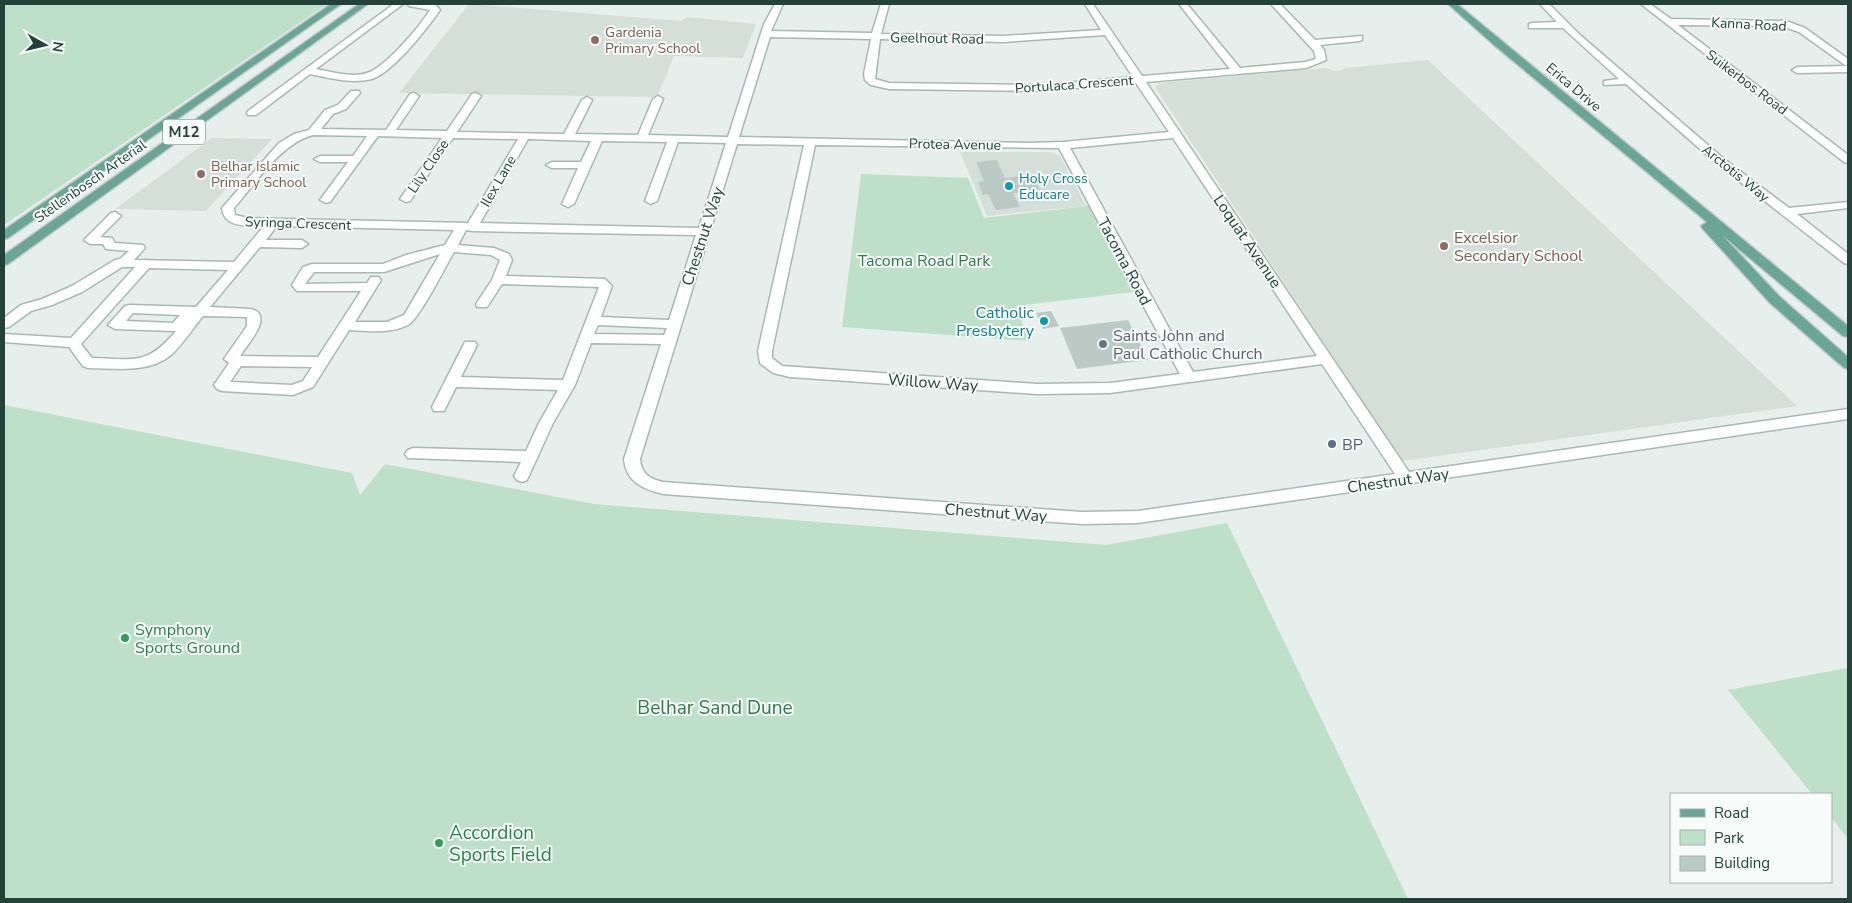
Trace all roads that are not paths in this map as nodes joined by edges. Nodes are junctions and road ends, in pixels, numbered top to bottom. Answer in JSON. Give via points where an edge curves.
{"nodes":[{"id":1,"x":337,"y":4,"type":"edge"},
{"id":2,"x":364,"y":4,"type":"edge"},
{"id":3,"x":399,"y":4,"type":"edge"},
{"id":4,"x":412,"y":4,"type":"edge"},
{"id":5,"x":779,"y":4,"type":"edge"},
{"id":6,"x":885,"y":4,"type":"edge"},
{"id":7,"x":1090,"y":4,"type":"edge"},
{"id":8,"x":1184,"y":4,"type":"edge"},
{"id":9,"x":1275,"y":4,"type":"edge"},
{"id":10,"x":1452,"y":4,"type":"edge"},
{"id":11,"x":1544,"y":4,"type":"edge"},
{"id":12,"x":1645,"y":4,"type":"edge"},
{"id":13,"x":1668,"y":22,"type":"junction"},
{"id":14,"x":1565,"y":25,"type":"junction"},
{"id":15,"x":1532,"y":26,"type":"dead end"},
{"id":16,"x":1107,"y":32,"type":"junction"},
{"id":17,"x":766,"y":34,"type":"junction"},
{"id":18,"x":876,"y":36,"type":"junction"},
{"id":19,"x":1359,"y":38,"type":"dead end"},
{"id":20,"x":1312,"y":43,"type":"junction"},
{"id":21,"x":1848,"y":63,"type":"edge"},
{"id":22,"x":1848,"y":69,"type":"edge"},
{"id":23,"x":1797,"y":70,"type":"dead end"},
{"id":24,"x":1237,"y":71,"type":"junction"},
{"id":25,"x":308,"y":72,"type":"junction"},
{"id":26,"x":1141,"y":80,"type":"junction"},
{"id":27,"x":1628,"y":81,"type":"junction"},
{"id":28,"x":1608,"y":83,"type":"dead end"},
{"id":29,"x":355,"y":93,"type":"dead end"},
{"id":30,"x":414,"y":96,"type":"dead end"},
{"id":31,"x":476,"y":96,"type":"dead end"},
{"id":32,"x":658,"y":99,"type":"dead end"},
{"id":33,"x":587,"y":100,"type":"dead end"},
{"id":34,"x":252,"y":113,"type":"dead end"},
{"id":35,"x":313,"y":132,"type":"junction"},
{"id":36,"x":375,"y":132,"type":"junction"},
{"id":37,"x":389,"y":133,"type":"junction"},
{"id":38,"x":450,"y":134,"type":"junction"},
{"id":39,"x":1176,"y":134,"type":"junction"},
{"id":40,"x":525,"y":136,"type":"junction"},
{"id":41,"x":568,"y":136,"type":"junction"},
{"id":42,"x":598,"y":137,"type":"junction"},
{"id":43,"x":642,"y":138,"type":"junction"},
{"id":44,"x":674,"y":139,"type":"junction"},
{"id":45,"x":733,"y":140,"type":"junction"},
{"id":46,"x":810,"y":141,"type":"junction"},
{"id":47,"x":1063,"y":145,"type":"junction"},
{"id":48,"x":320,"y":159,"type":"dead end"},
{"id":49,"x":356,"y":159,"type":"junction"},
{"id":50,"x":1848,"y":160,"type":"edge"},
{"id":51,"x":552,"y":164,"type":"dead end"},
{"id":52,"x":585,"y":165,"type":"junction"},
{"id":53,"x":1678,"y":193,"type":"junction"},
{"id":54,"x":406,"y":199,"type":"dead end"},
{"id":55,"x":326,"y":200,"type":"dead end"},
{"id":56,"x":651,"y":201,"type":"dead end"},
{"id":57,"x":568,"y":204,"type":"dead end"},
{"id":58,"x":1848,"y":205,"type":"edge"},
{"id":59,"x":1786,"y":212,"type":"junction"},
{"id":60,"x":114,"y":216,"type":"dead end"},
{"id":61,"x":273,"y":222,"type":"junction"},
{"id":62,"x":467,"y":227,"type":"junction"},
{"id":63,"x":704,"y":232,"type":"junction"},
{"id":64,"x":4,"y":235,"type":"edge"},
{"id":65,"x":256,"y":243,"type":"junction"},
{"id":66,"x":302,"y":244,"type":"dead end"},
{"id":67,"x":449,"y":248,"type":"junction"},
{"id":68,"x":4,"y":260,"type":"edge"},
{"id":69,"x":1848,"y":260,"type":"edge"},
{"id":70,"x":124,"y":262,"type":"junction"},
{"id":71,"x":142,"y":268,"type":"junction"},
{"id":72,"x":384,"y":268,"type":"junction"},
{"id":73,"x":234,"y":270,"type":"junction"},
{"id":74,"x":498,"y":280,"type":"junction"},
{"id":75,"x":371,"y":287,"type":"junction"},
{"id":76,"x":482,"y":304,"type":"dead end"},
{"id":77,"x":196,"y":310,"type":"junction"},
{"id":78,"x":594,"y":321,"type":"junction"},
{"id":79,"x":4,"y":324,"type":"edge"},
{"id":80,"x":674,"y":324,"type":"junction"},
{"id":81,"x":345,"y":326,"type":"junction"},
{"id":82,"x":1848,"y":333,"type":"edge"},
{"id":83,"x":4,"y":338,"type":"edge"},
{"id":84,"x":587,"y":338,"type":"junction"},
{"id":85,"x":669,"y":340,"type":"junction"},
{"id":86,"x":74,"y":343,"type":"junction"},
{"id":87,"x":470,"y":345,"type":"dead end"},
{"id":88,"x":1326,"y":359,"type":"junction"},
{"id":89,"x":237,"y":361,"type":"junction"},
{"id":90,"x":322,"y":362,"type":"junction"},
{"id":91,"x":1848,"y":364,"type":"edge"},
{"id":92,"x":1188,"y":376,"type":"junction"},
{"id":93,"x":452,"y":382,"type":"junction"},
{"id":94,"x":568,"y":385,"type":"junction"},
{"id":95,"x":439,"y":407,"type":"dead end"},
{"id":96,"x":1848,"y":414,"type":"edge"},
{"id":97,"x":412,"y":454,"type":"dead end"},
{"id":98,"x":530,"y":457,"type":"junction"},
{"id":99,"x":522,"y":476,"type":"dead end"},
{"id":100,"x":1406,"y":479,"type":"junction"}],
"edges":[{"from":1,"to":64,"type":"main road","name":"Stellenbosch Arterial","number":"M12"},
{"from":2,"to":68,"type":"main road","name":"Stellenbosch Arterial","number":"M12"},
{"from":3,"to":25,"type":"street"},
{"from":4,"to":25,"type":"street","via":[[432,6],[435,10],[406,46],[379,72],[359,77]]},
{"from":5,"to":17,"type":"street","name":"Chestnut Way"},
{"from":6,"to":18,"type":"street"},
{"from":7,"to":16,"type":"street","name":"Loquat Avenue"},
{"from":8,"to":24,"type":"street"},
{"from":9,"to":20,"type":"street"},
{"from":10,"to":53,"type":"main road","name":"Erica Drive"},
{"from":11,"to":14,"type":"street","name":"Arctotis Way"},
{"from":12,"to":13,"type":"street","name":"Suikerbos Road"},
{"from":13,"to":21,"type":"street","name":"Kanna Road","via":[[1783,23],[1802,30]]},
{"from":13,"to":50,"type":"street","name":"Suikerbos Road"},
{"from":14,"to":15,"type":"street"},
{"from":14,"to":27,"type":"street","name":"Arctotis Way"},
{"from":16,"to":18,"type":"street","name":"Geelhout Road","via":[[1021,39]]},
{"from":16,"to":26,"type":"street","name":"Loquat Avenue"},
{"from":17,"to":18,"type":"street","name":"Geelhout Road"},
{"from":17,"to":45,"type":"street","name":"Chestnut Way"},
{"from":18,"to":26,"type":"street","name":"Portulaca Crescent","via":[[870,77],[882,85],[1040,88]]},
{"from":19,"to":20,"type":"street"},
{"from":20,"to":24,"type":"street","name":"Portulaca Crescent","via":[[1321,54],[1321,60],[1306,65]]},
{"from":22,"to":23,"type":"street"},
{"from":24,"to":26,"type":"street","name":"Portulaca Crescent"},
{"from":25,"to":34,"type":"street"},
{"from":26,"to":39,"type":"street","name":"Loquat Avenue"},
{"from":27,"to":28,"type":"street"},
{"from":27,"to":59,"type":"street","name":"Arctotis Way","via":[[1720,161]]},
{"from":29,"to":35,"type":"street","via":[[342,107],[329,112]]},
{"from":30,"to":37,"type":"street"},
{"from":31,"to":38,"type":"street","name":"Lily Close"},
{"from":32,"to":43,"type":"street"},
{"from":33,"to":41,"type":"street"},
{"from":35,"to":36,"type":"street","name":"Syringa Crescent"},
{"from":35,"to":61,"type":"street","name":"Syringa Crescent","via":[[283,144],[228,208],[231,219]]},
{"from":36,"to":37,"type":"street","name":"Syringa Crescent"},
{"from":36,"to":49,"type":"street"},
{"from":37,"to":38,"type":"street","name":"Syringa Crescent"},
{"from":38,"to":40,"type":"street","name":"Syringa Crescent"},
{"from":38,"to":54,"type":"street","name":"Lily Close"},
{"from":39,"to":47,"type":"street","name":"Protea Avenue"},
{"from":39,"to":88,"type":"street","name":"Loquat Avenue"},
{"from":40,"to":41,"type":"street","name":"Syringa Crescent"},
{"from":40,"to":62,"type":"street","name":"Ilex Lane"},
{"from":41,"to":42,"type":"street","name":"Syringa Crescent"},
{"from":42,"to":43,"type":"street","name":"Syringa Crescent"},
{"from":42,"to":52,"type":"street"},
{"from":43,"to":44,"type":"street","name":"Syringa Crescent"},
{"from":44,"to":45,"type":"street","name":"Syringa Crescent"},
{"from":44,"to":56,"type":"street"},
{"from":45,"to":46,"type":"street","name":"Protea Avenue"},
{"from":45,"to":63,"type":"street","name":"Chestnut Way"},
{"from":46,"to":47,"type":"street","name":"Protea Avenue"},
{"from":46,"to":92,"type":"street","name":"Willow Way","via":[[765,351],[765,360],[778,370],[1037,389],[1110,388]]},
{"from":47,"to":92,"type":"street","name":"Tacoma Road"},
{"from":48,"to":49,"type":"street"},
{"from":49,"to":55,"type":"street"},
{"from":51,"to":52,"type":"street"},
{"from":52,"to":57,"type":"street"},
{"from":53,"to":82,"type":"main road","name":"Erica Drive"},
{"from":53,"to":91,"type":"main road","name":"Erica Drive","via":[[1774,299]]},
{"from":58,"to":59,"type":"street"},
{"from":59,"to":69,"type":"street","name":"Arctotis Way"},
{"from":60,"to":70,"type":"street","via":[[90,240],[108,241],[110,246],[138,248]]},
{"from":61,"to":62,"type":"street","name":"Syringa Crescent"},
{"from":61,"to":65,"type":"street"},
{"from":62,"to":63,"type":"street","name":"Syringa Crescent"},
{"from":62,"to":67,"type":"street","name":"Ilex Lane"},
{"from":63,"to":80,"type":"street","name":"Chestnut Way"},
{"from":65,"to":66,"type":"street"},
{"from":65,"to":73,"type":"street"},
{"from":67,"to":72,"type":"street"},
{"from":67,"to":74,"type":"street","via":[[494,252],[505,257],[506,263]]},
{"from":67,"to":81,"type":"street","name":"Ilex Lane","via":[[409,318],[393,326]]},
{"from":70,"to":71,"type":"street"},
{"from":70,"to":79,"type":"street","via":[[77,289],[26,308]]},
{"from":71,"to":73,"type":"street"},
{"from":71,"to":86,"type":"street"},
{"from":72,"to":75,"type":"street"},
{"from":72,"to":75,"type":"street","via":[[312,268],[307,270],[298,285],[302,288]]},
{"from":73,"to":77,"type":"street"},
{"from":74,"to":76,"type":"street"},
{"from":74,"to":78,"type":"street","via":[[604,284],[606,290]]},
{"from":75,"to":81,"type":"street"},
{"from":77,"to":77,"type":"street","via":[[130,309],[115,325],[177,327]]},
{"from":77,"to":86,"type":"street","via":[[167,351],[143,364],[88,363]]},
{"from":77,"to":89,"type":"street","via":[[251,313],[255,316],[253,327],[231,357]]},
{"from":78,"to":80,"type":"street"},
{"from":78,"to":84,"type":"street"},
{"from":80,"to":85,"type":"street","name":"Chestnut Way"},
{"from":81,"to":90,"type":"street"},
{"from":83,"to":86,"type":"street"},
{"from":84,"to":85,"type":"street"},
{"from":84,"to":94,"type":"street"},
{"from":85,"to":100,"type":"street","name":"Chestnut Way","via":[[632,459],[637,476],[655,487],[1112,518],[1147,516]]},
{"from":87,"to":93,"type":"street"},
{"from":88,"to":92,"type":"street","name":"Willow Way"},
{"from":88,"to":100,"type":"street","name":"Loquat Avenue"},
{"from":89,"to":90,"type":"street"},
{"from":89,"to":90,"type":"street","via":[[222,386],[298,389],[308,384]]},
{"from":93,"to":94,"type":"street"},
{"from":93,"to":95,"type":"street"},
{"from":94,"to":98,"type":"street"},
{"from":96,"to":100,"type":"street","name":"Chestnut Way"},
{"from":97,"to":98,"type":"street"},
{"from":98,"to":99,"type":"street"}]}
